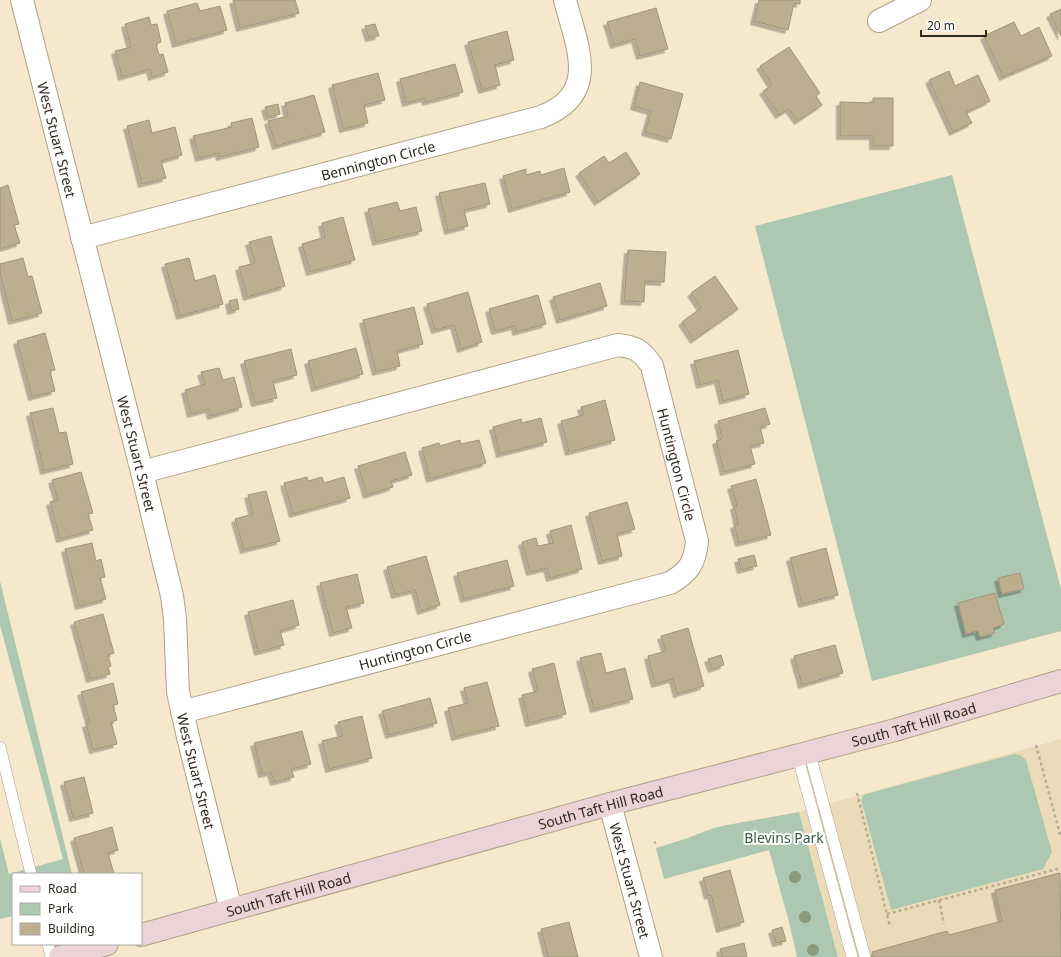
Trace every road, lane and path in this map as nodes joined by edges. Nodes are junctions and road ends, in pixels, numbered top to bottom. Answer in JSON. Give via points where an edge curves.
{"nodes":[{"id":1,"x":565,"y":0,"type":"edge"},
{"id":2,"x":920,"y":0,"type":"edge"},
{"id":3,"x":27,"y":1,"type":"edge"},
{"id":4,"x":879,"y":21,"type":"dead end"},
{"id":5,"x":82,"y":238,"type":"junction"},
{"id":6,"x":142,"y":472,"type":"junction"},
{"id":7,"x":1061,"y":681,"type":"edge"},
{"id":8,"x":182,"y":712,"type":"junction"},
{"id":9,"x":1036,"y":745,"type":"dead end"},
{"id":10,"x":0,"y":747,"type":"edge"},
{"id":11,"x":803,"y":753,"type":"junction"},
{"id":12,"x":3,"y":767,"type":"edge"},
{"id":13,"x":857,"y":793,"type":"dead end"},
{"id":14,"x":610,"y":804,"type":"junction"},
{"id":15,"x":1061,"y":838,"type":"edge"},
{"id":16,"x":1061,"y":868,"type":"edge"},
{"id":17,"x":31,"y":873,"type":"edge"},
{"id":18,"x":939,"y":900,"type":"junction"},
{"id":19,"x":231,"y":910,"type":"junction"},
{"id":20,"x":887,"y":914,"type":"junction"},
{"id":21,"x":944,"y":924,"type":"dead end"},
{"id":22,"x":890,"y":927,"type":"dead end"},
{"id":23,"x":142,"y":935,"type":"edge"},
{"id":24,"x":48,"y":945,"type":"edge"},
{"id":25,"x":103,"y":945,"type":"edge"},
{"id":26,"x":51,"y":957,"type":"edge"},
{"id":27,"x":60,"y":957,"type":"edge"},
{"id":28,"x":651,"y":957,"type":"edge"},
{"id":29,"x":852,"y":957,"type":"edge"},
{"id":30,"x":865,"y":957,"type":"edge"}],
"edges":[{"from":1,"to":5,"type":"street","name":"Bennington Circle","via":[[581,60],[581,77],[575,92],[565,105],[551,113]]},
{"from":2,"to":4,"type":"street"},
{"from":3,"to":5,"type":"street","name":"West Stuart Street"},
{"from":5,"to":6,"type":"street","name":"West Stuart Street"},
{"from":6,"to":8,"type":"street","name":"West Stuart Street","via":[[172,596],[178,692]]},
{"from":6,"to":8,"type":"street","name":"Huntington Circle","via":[[618,345],[632,347],[644,354],[652,366],[697,541],[696,554],[690,566],[670,583]]},
{"from":7,"to":11,"type":"main road","name":"South Taft Hill Road","via":[[895,730]]},
{"from":8,"to":19,"type":"street","name":"West Stuart Street"},
{"from":9,"to":15,"type":"path"},
{"from":10,"to":12,"type":"lane"},
{"from":11,"to":14,"type":"main road","name":"South Taft Hill Road"},
{"from":11,"to":29,"type":"lane"},
{"from":11,"to":30,"type":"lane"},
{"from":12,"to":17,"type":"lane"},
{"from":13,"to":20,"type":"path"},
{"from":14,"to":19,"type":"main road","name":"South Taft Hill Road"},
{"from":14,"to":28,"type":"street","name":"West Stuart Street"},
{"from":16,"to":18,"type":"path"},
{"from":18,"to":20,"type":"path"},
{"from":18,"to":21,"type":"path"},
{"from":19,"to":23,"type":"main road","name":"South Taft Hill Road"},
{"from":20,"to":22,"type":"path"},
{"from":24,"to":26,"type":"lane"},
{"from":25,"to":27,"type":"main road"}]}
